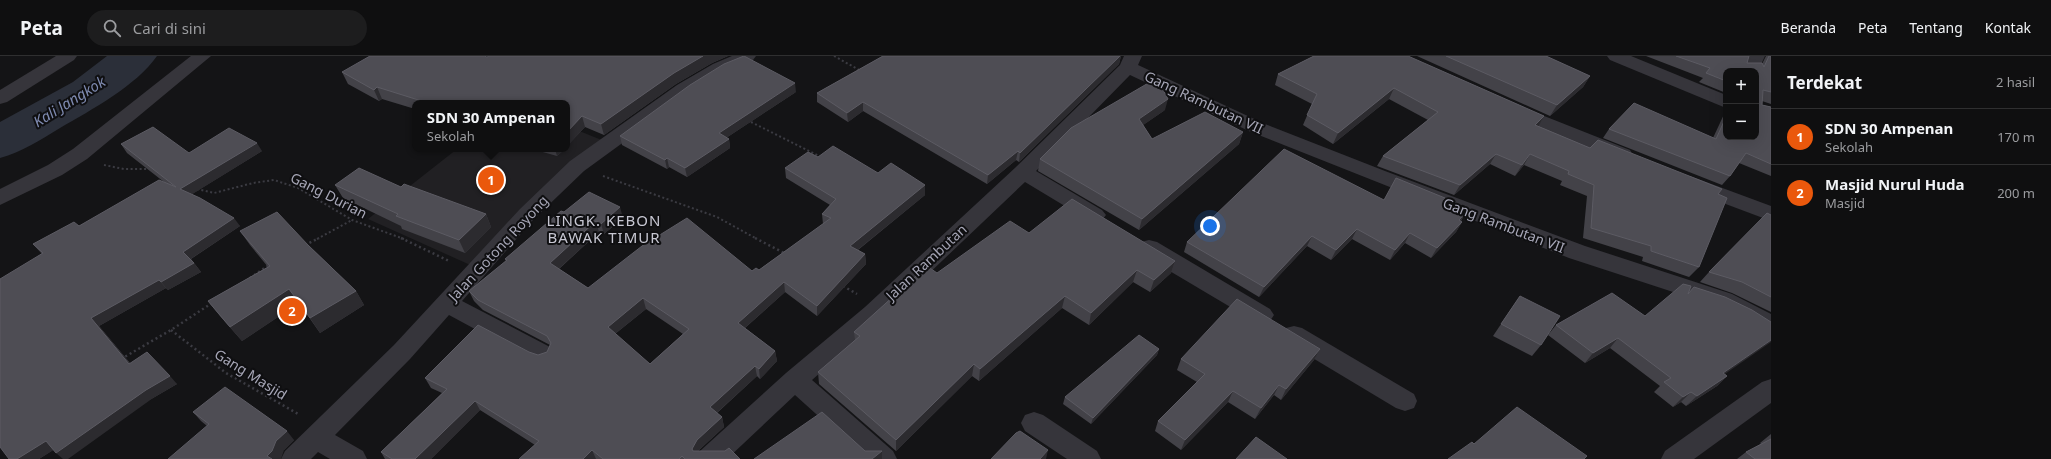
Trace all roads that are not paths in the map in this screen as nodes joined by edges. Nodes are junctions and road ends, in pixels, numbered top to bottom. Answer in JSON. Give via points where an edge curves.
{"nodes":[{"id":1,"x":68,"y":56,"type":"edge"},
{"id":2,"x":202,"y":56,"type":"edge"},
{"id":3,"x":747,"y":56,"type":"edge"},
{"id":4,"x":1616,"y":56,"type":"edge"},
{"id":5,"x":1756,"y":56,"type":"edge"},
{"id":6,"x":1131,"y":62,"type":"edge"},
{"id":7,"x":1751,"y":68,"type":"edge"},
{"id":8,"x":0,"y":98,"type":"edge"},
{"id":9,"x":1723,"y":101,"type":"edge"},
{"id":10,"x":1500,"y":103,"type":"edge"},
{"id":11,"x":1639,"y":162,"type":"edge"},
{"id":12,"x":1023,"y":172,"type":"junction"},
{"id":13,"x":1676,"y":177,"type":"edge"},
{"id":14,"x":0,"y":198,"type":"edge"},
{"id":15,"x":1771,"y":214,"type":"edge"},
{"id":16,"x":1111,"y":225,"type":"edge"},
{"id":17,"x":1132,"y":237,"type":"edge"},
{"id":18,"x":446,"y":303,"type":"junction"},
{"id":19,"x":1771,"y":326,"type":"edge"},
{"id":20,"x":542,"y":354,"type":"edge"},
{"id":21,"x":795,"y":380,"type":"junction"},
{"id":22,"x":1771,"y":388,"type":"edge"},
{"id":23,"x":1405,"y":401,"type":"dead end"},
{"id":24,"x":1034,"y":423,"type":"dead end"},
{"id":25,"x":320,"y":434,"type":"junction"},
{"id":26,"x":294,"y":459,"type":"edge"},
{"id":27,"x":354,"y":459,"type":"edge"},
{"id":28,"x":709,"y":459,"type":"edge"},
{"id":29,"x":884,"y":459,"type":"edge"},
{"id":30,"x":1088,"y":459,"type":"edge"},
{"id":31,"x":1674,"y":459,"type":"edge"}],
"edges":[{"from":1,"to":8,"type":"street"},
{"from":2,"to":14,"type":"street","via":[[80,154]]},
{"from":3,"to":18,"type":"street","name":"Jalan Gotong Royong","via":[[719,68],[684,90],[576,166],[527,214]]},
{"from":4,"to":9,"type":"street"},
{"from":5,"to":7,"type":"street"},
{"from":6,"to":12,"type":"street","name":"Jalan Rambutan"},
{"from":6,"to":19,"type":"street","name":"Gang Rambutan VII","via":[[1265,131],[1577,252],[1724,300]]},
{"from":10,"to":11,"type":"street"},
{"from":12,"to":16,"type":"street"},
{"from":12,"to":21,"type":"street","name":"Jalan Rambutan","via":[[880,306]]},
{"from":13,"to":15,"type":"street"},
{"from":17,"to":23,"type":"street"},
{"from":18,"to":20,"type":"street"},
{"from":18,"to":25,"type":"street","name":"Jalan Gotong Royong","via":[[402,352]]},
{"from":21,"to":28,"type":"street","name":"Jalan Rambutan"},
{"from":21,"to":29,"type":"street"},
{"from":22,"to":31,"type":"street"},
{"from":24,"to":30,"type":"street"},
{"from":25,"to":26,"type":"street","name":"Jalan Gotong Royong"},
{"from":25,"to":27,"type":"street"}]}
